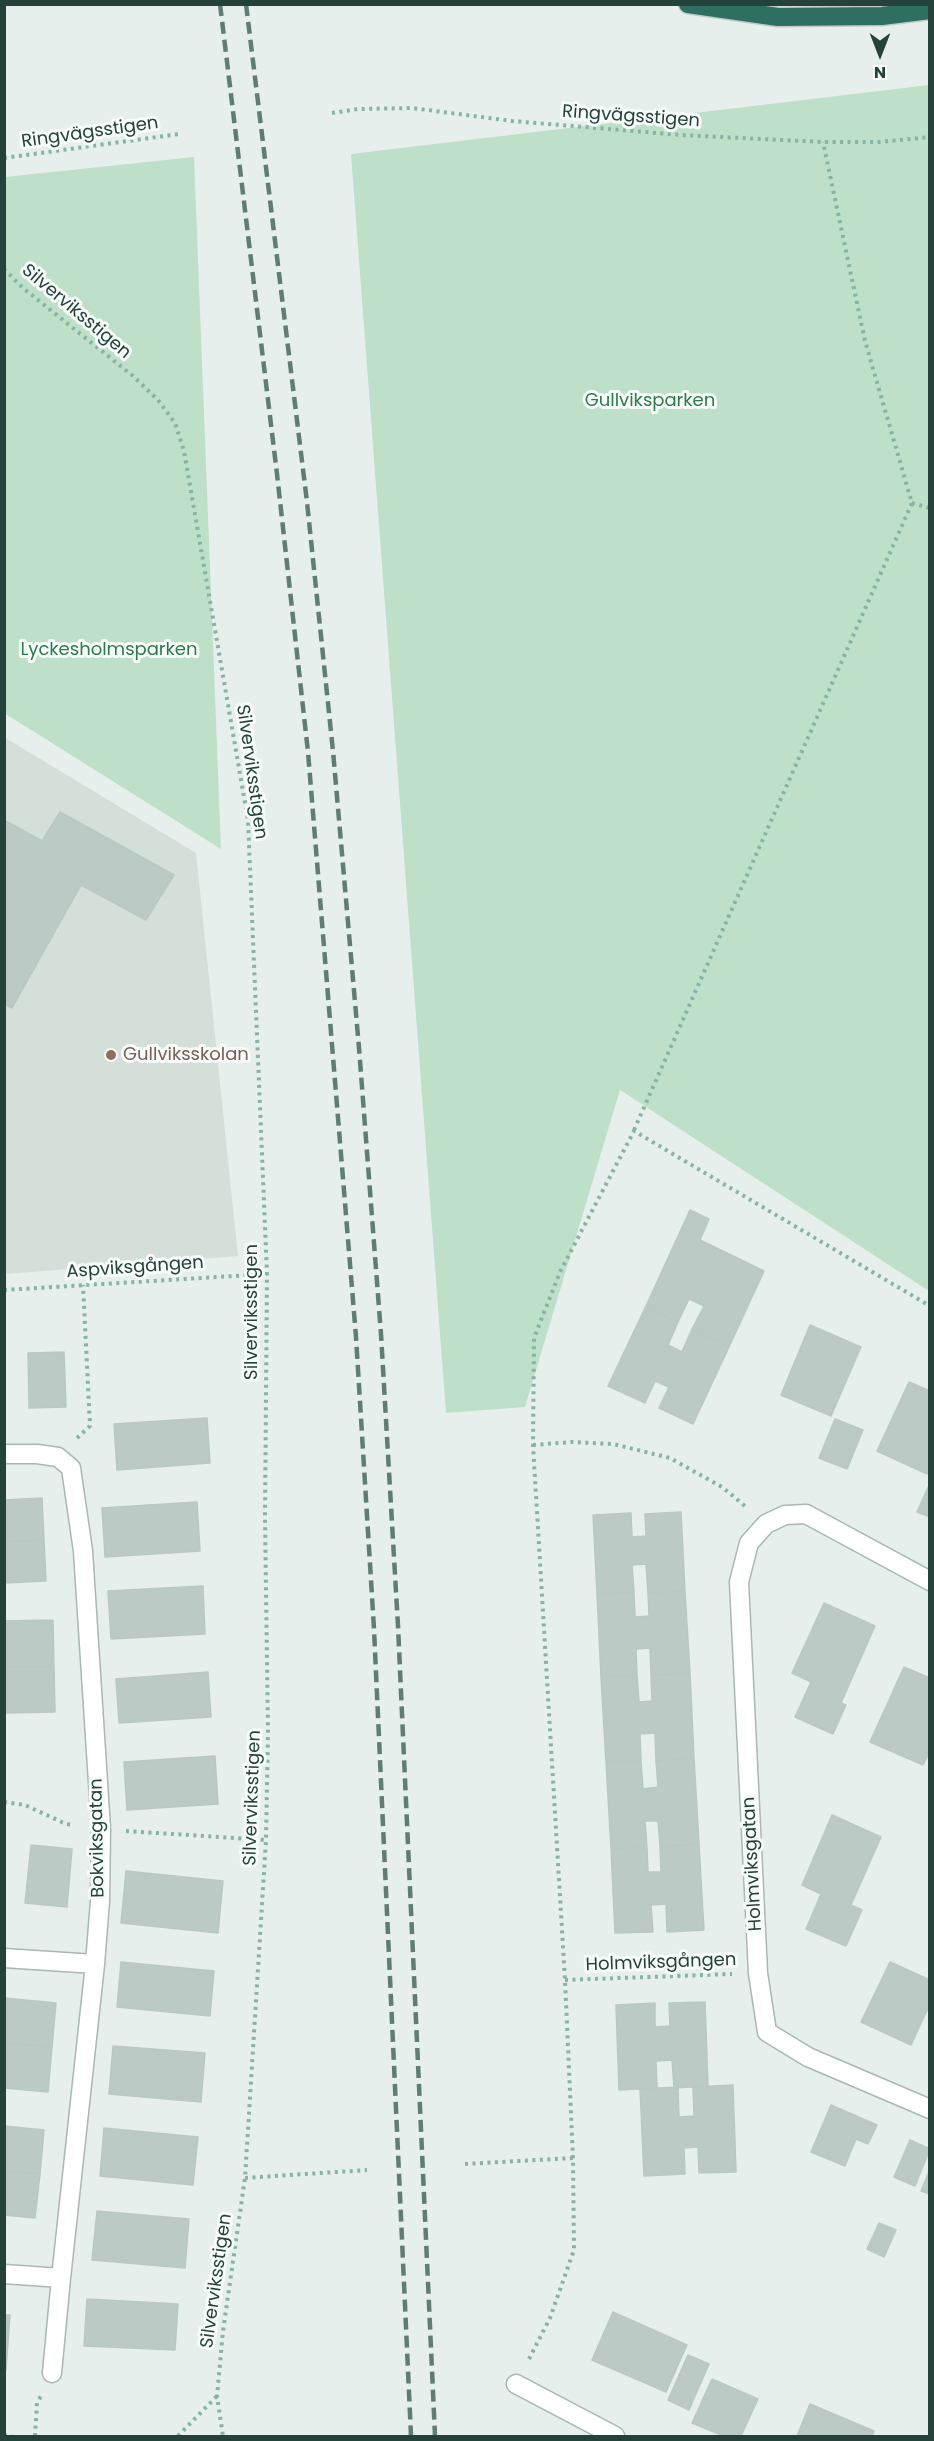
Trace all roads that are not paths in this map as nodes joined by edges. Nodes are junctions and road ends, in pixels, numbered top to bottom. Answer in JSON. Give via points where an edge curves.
{"nodes":[{"id":1,"x":688,"y":4,"type":"edge"},
{"id":2,"x":930,"y":10,"type":"edge"},
{"id":3,"x":4,"y":1454,"type":"edge"},
{"id":4,"x":930,"y":1581,"type":"edge"},
{"id":5,"x":4,"y":1958,"type":"edge"},
{"id":6,"x":95,"y":1964,"type":"junction"},
{"id":7,"x":930,"y":2109,"type":"edge"},
{"id":8,"x":4,"y":2274,"type":"edge"},
{"id":9,"x":60,"y":2278,"type":"junction"},
{"id":10,"x":52,"y":2373,"type":"road end"},
{"id":11,"x":516,"y":2384,"type":"road end"},
{"id":12,"x":615,"y":2436,"type":"edge"}],
"edges":[{"from":1,"to":2,"type":"highway","via":[[778,17],[882,16]]},
{"from":3,"to":6,"type":"street","name":"Bokviksgatan","via":[[58,1456],[71,1468],[83,1551],[100,1829]]},
{"from":4,"to":7,"type":"street","name":"Holmviksgatan","via":[[806,1514],[785,1515],[766,1524],[749,1543],[739,1582],[758,1973],[767,2032],[808,2057]]},
{"from":5,"to":6,"type":"street"},
{"from":6,"to":9,"type":"street","name":"Bokviksgatan"},
{"from":8,"to":9,"type":"street"},
{"from":9,"to":10,"type":"street","name":"Bokviksgatan"},
{"from":11,"to":12,"type":"street"}]}
